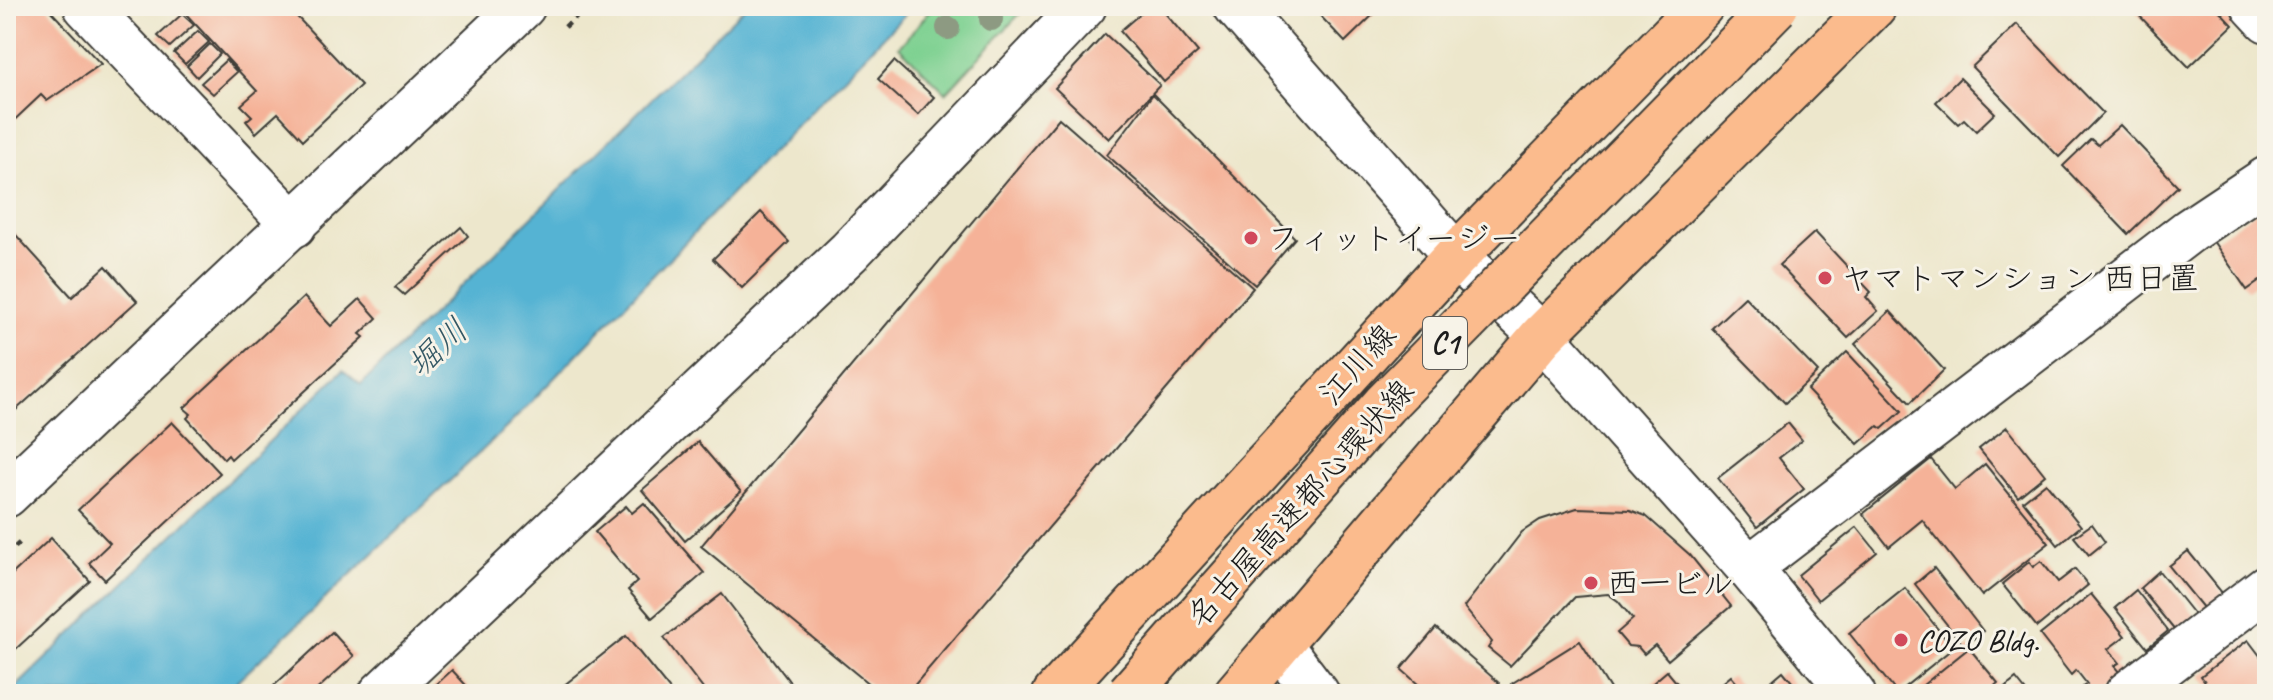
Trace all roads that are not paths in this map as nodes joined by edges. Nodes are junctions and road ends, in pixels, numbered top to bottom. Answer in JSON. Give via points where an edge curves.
{"nodes":[{"id":1,"x":86,"y":6,"type":"edge"},
{"id":2,"x":523,"y":6,"type":"edge"},
{"id":3,"x":1084,"y":6,"type":"edge"},
{"id":4,"x":1236,"y":6,"type":"edge"},
{"id":5,"x":1701,"y":6,"type":"edge"},
{"id":6,"x":1776,"y":6,"type":"edge"},
{"id":7,"x":1874,"y":6,"type":"edge"},
{"id":8,"x":2254,"y":6,"type":"edge"},
{"id":9,"x":2267,"y":20,"type":"edge"},
{"id":10,"x":2267,"y":179,"type":"edge"},
{"id":11,"x":294,"y":225,"type":"junction"},
{"id":12,"x":1456,"y":256,"type":"junction"},
{"id":13,"x":1542,"y":336,"type":"junction"},
{"id":14,"x":6,"y":495,"type":"edge"},
{"id":15,"x":1749,"y":568,"type":"junction"},
{"id":16,"x":2267,"y":587,"type":"edge"},
{"id":17,"x":1279,"y":644,"type":"junction"},
{"id":18,"x":381,"y":694,"type":"edge"},
{"id":19,"x":1055,"y":694,"type":"edge"},
{"id":20,"x":1129,"y":694,"type":"edge"},
{"id":21,"x":1236,"y":694,"type":"edge"},
{"id":22,"x":1317,"y":694,"type":"edge"},
{"id":23,"x":1853,"y":694,"type":"edge"},
{"id":24,"x":2127,"y":694,"type":"edge"}],
"edges":[{"from":1,"to":11,"type":"street"},
{"from":2,"to":11,"type":"street"},
{"from":3,"to":18,"type":"street","via":[[849,252]]},
{"from":4,"to":12,"type":"street"},
{"from":5,"to":12,"type":"main road","name":"江川線"},
{"from":6,"to":20,"type":"main road","name":"名古屋高速都心環状線","number":"C1","bridge":true,"via":[[1384,405]]},
{"from":7,"to":13,"type":"main road"},
{"from":8,"to":9,"type":"street"},
{"from":10,"to":15,"type":"street","via":[[2189,231]]},
{"from":11,"to":14,"type":"street"},
{"from":12,"to":13,"type":"street"},
{"from":12,"to":19,"type":"main road","name":"江川線"},
{"from":13,"to":15,"type":"street"},
{"from":13,"to":17,"type":"main road"},
{"from":15,"to":23,"type":"street"},
{"from":16,"to":24,"type":"street"},
{"from":17,"to":21,"type":"main road"},
{"from":17,"to":22,"type":"street"}]}
